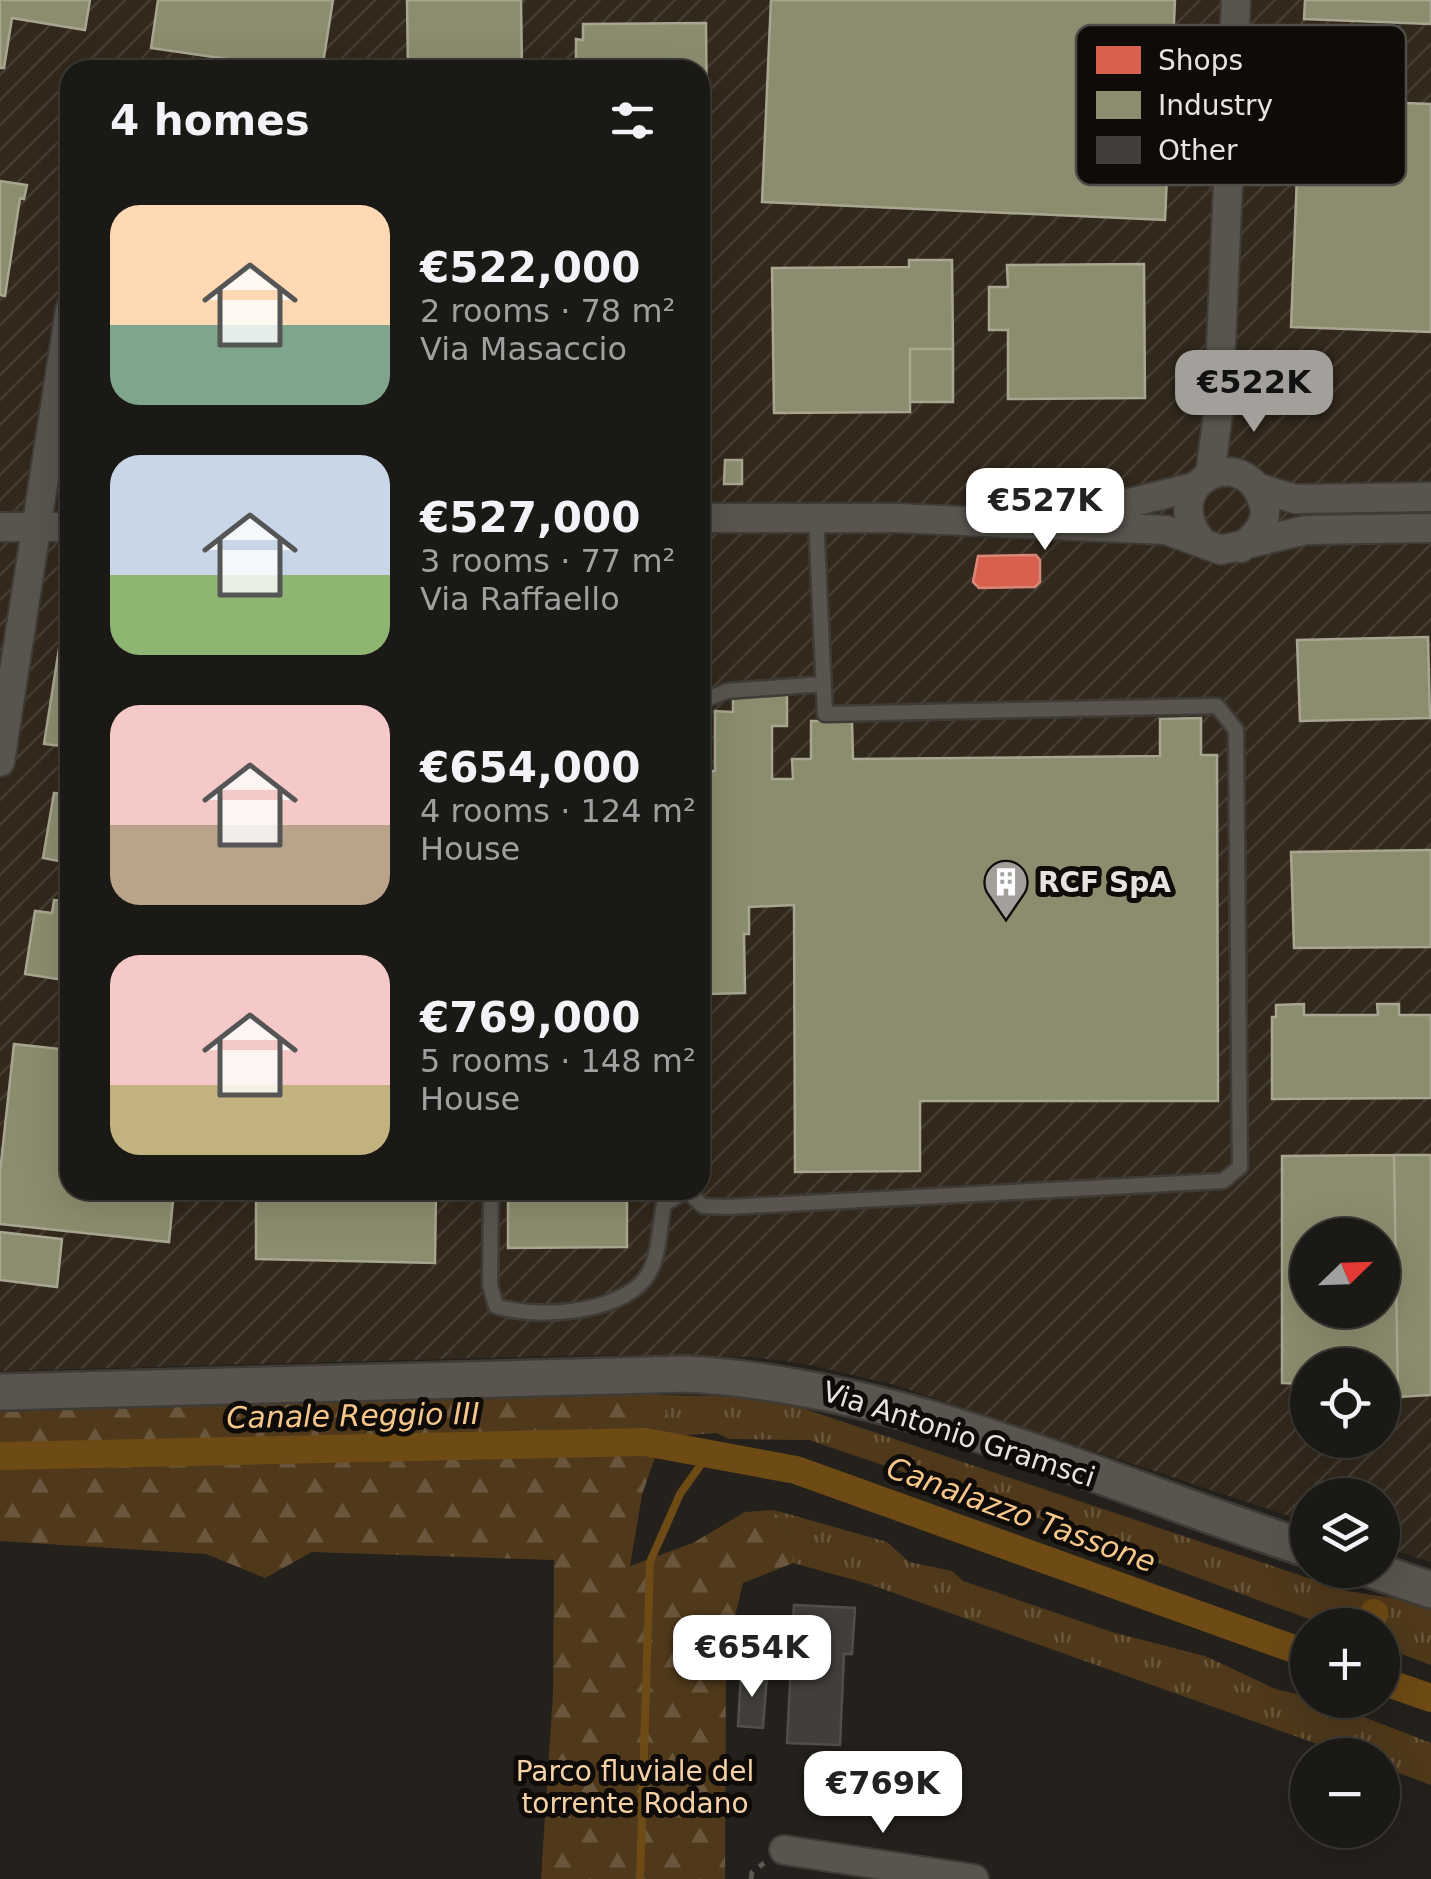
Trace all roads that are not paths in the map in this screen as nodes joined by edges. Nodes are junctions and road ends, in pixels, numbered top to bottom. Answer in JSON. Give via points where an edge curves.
{"nodes":[{"id":1,"x":1236,"y":0,"type":"edge"},
{"id":2,"x":1235,"y":25,"type":"edge"},
{"id":3,"x":1228,"y":185,"type":"edge"},
{"id":4,"x":60,"y":380,"type":"edge"},
{"id":5,"x":1225,"y":480,"type":"junction"},
{"id":6,"x":1431,"y":497,"type":"edge"},
{"id":7,"x":710,"y":518,"type":"edge"},
{"id":8,"x":816,"y":518,"type":"junction"},
{"id":9,"x":896,"y":518,"type":"junction"},
{"id":10,"x":0,"y":527,"type":"edge"},
{"id":11,"x":39,"y":528,"type":"junction"},
{"id":12,"x":60,"y":528,"type":"edge"},
{"id":13,"x":1431,"y":528,"type":"edge"},
{"id":14,"x":1202,"y":542,"type":"junction"},
{"id":15,"x":1241,"y":548,"type":"junction"},
{"id":16,"x":824,"y":684,"type":"junction"},
{"id":17,"x":710,"y":698,"type":"edge"},
{"id":18,"x":0,"y":762,"type":"edge"},
{"id":19,"x":490,"y":1200,"type":"edge"},
{"id":20,"x":670,"y":1200,"type":"edge"},
{"id":21,"x":696,"y":1200,"type":"edge"},
{"id":22,"x":0,"y":1392,"type":"edge"},
{"id":23,"x":1290,"y":1543,"type":"edge"},
{"id":24,"x":784,"y":1850,"type":"dead end"},
{"id":25,"x":974,"y":1879,"type":"edge"}],
"edges":[{"from":1,"to":2,"type":"street"},
{"from":3,"to":5,"type":"street","via":[[1218,415]]},
{"from":4,"to":11,"type":"street"},
{"from":5,"to":6,"type":"street","via":[[1295,499]]},
{"from":5,"to":9,"type":"street","via":[[1129,503]]},
{"from":5,"to":14,"type":"street","via":[[1186,506],[1189,526]]},
{"from":5,"to":15,"type":"street","via":[[1266,510],[1259,533]]},
{"from":7,"to":8,"type":"street"},
{"from":8,"to":9,"type":"street"},
{"from":8,"to":16,"type":"lane"},
{"from":9,"to":14,"type":"street","via":[[1166,530]]},
{"from":10,"to":11,"type":"street"},
{"from":11,"to":12,"type":"street"},
{"from":11,"to":18,"type":"street"},
{"from":13,"to":15,"type":"street","via":[[1306,530]]},
{"from":14,"to":15,"type":"street","via":[[1220,550]]},
{"from":16,"to":17,"type":"lane"},
{"from":16,"to":21,"type":"lane","via":[[825,714],[1218,706],[1236,730],[1240,1167],[1223,1181],[728,1207]]},
{"from":19,"to":20,"type":"lane","via":[[490,1285],[496,1306],[517,1313],[597,1308],[645,1279]]},
{"from":22,"to":23,"type":"street","name":"Via Antonio Gramsci","via":[[687,1374],[782,1382],[858,1398]]},
{"from":24,"to":25,"type":"street"}]}
